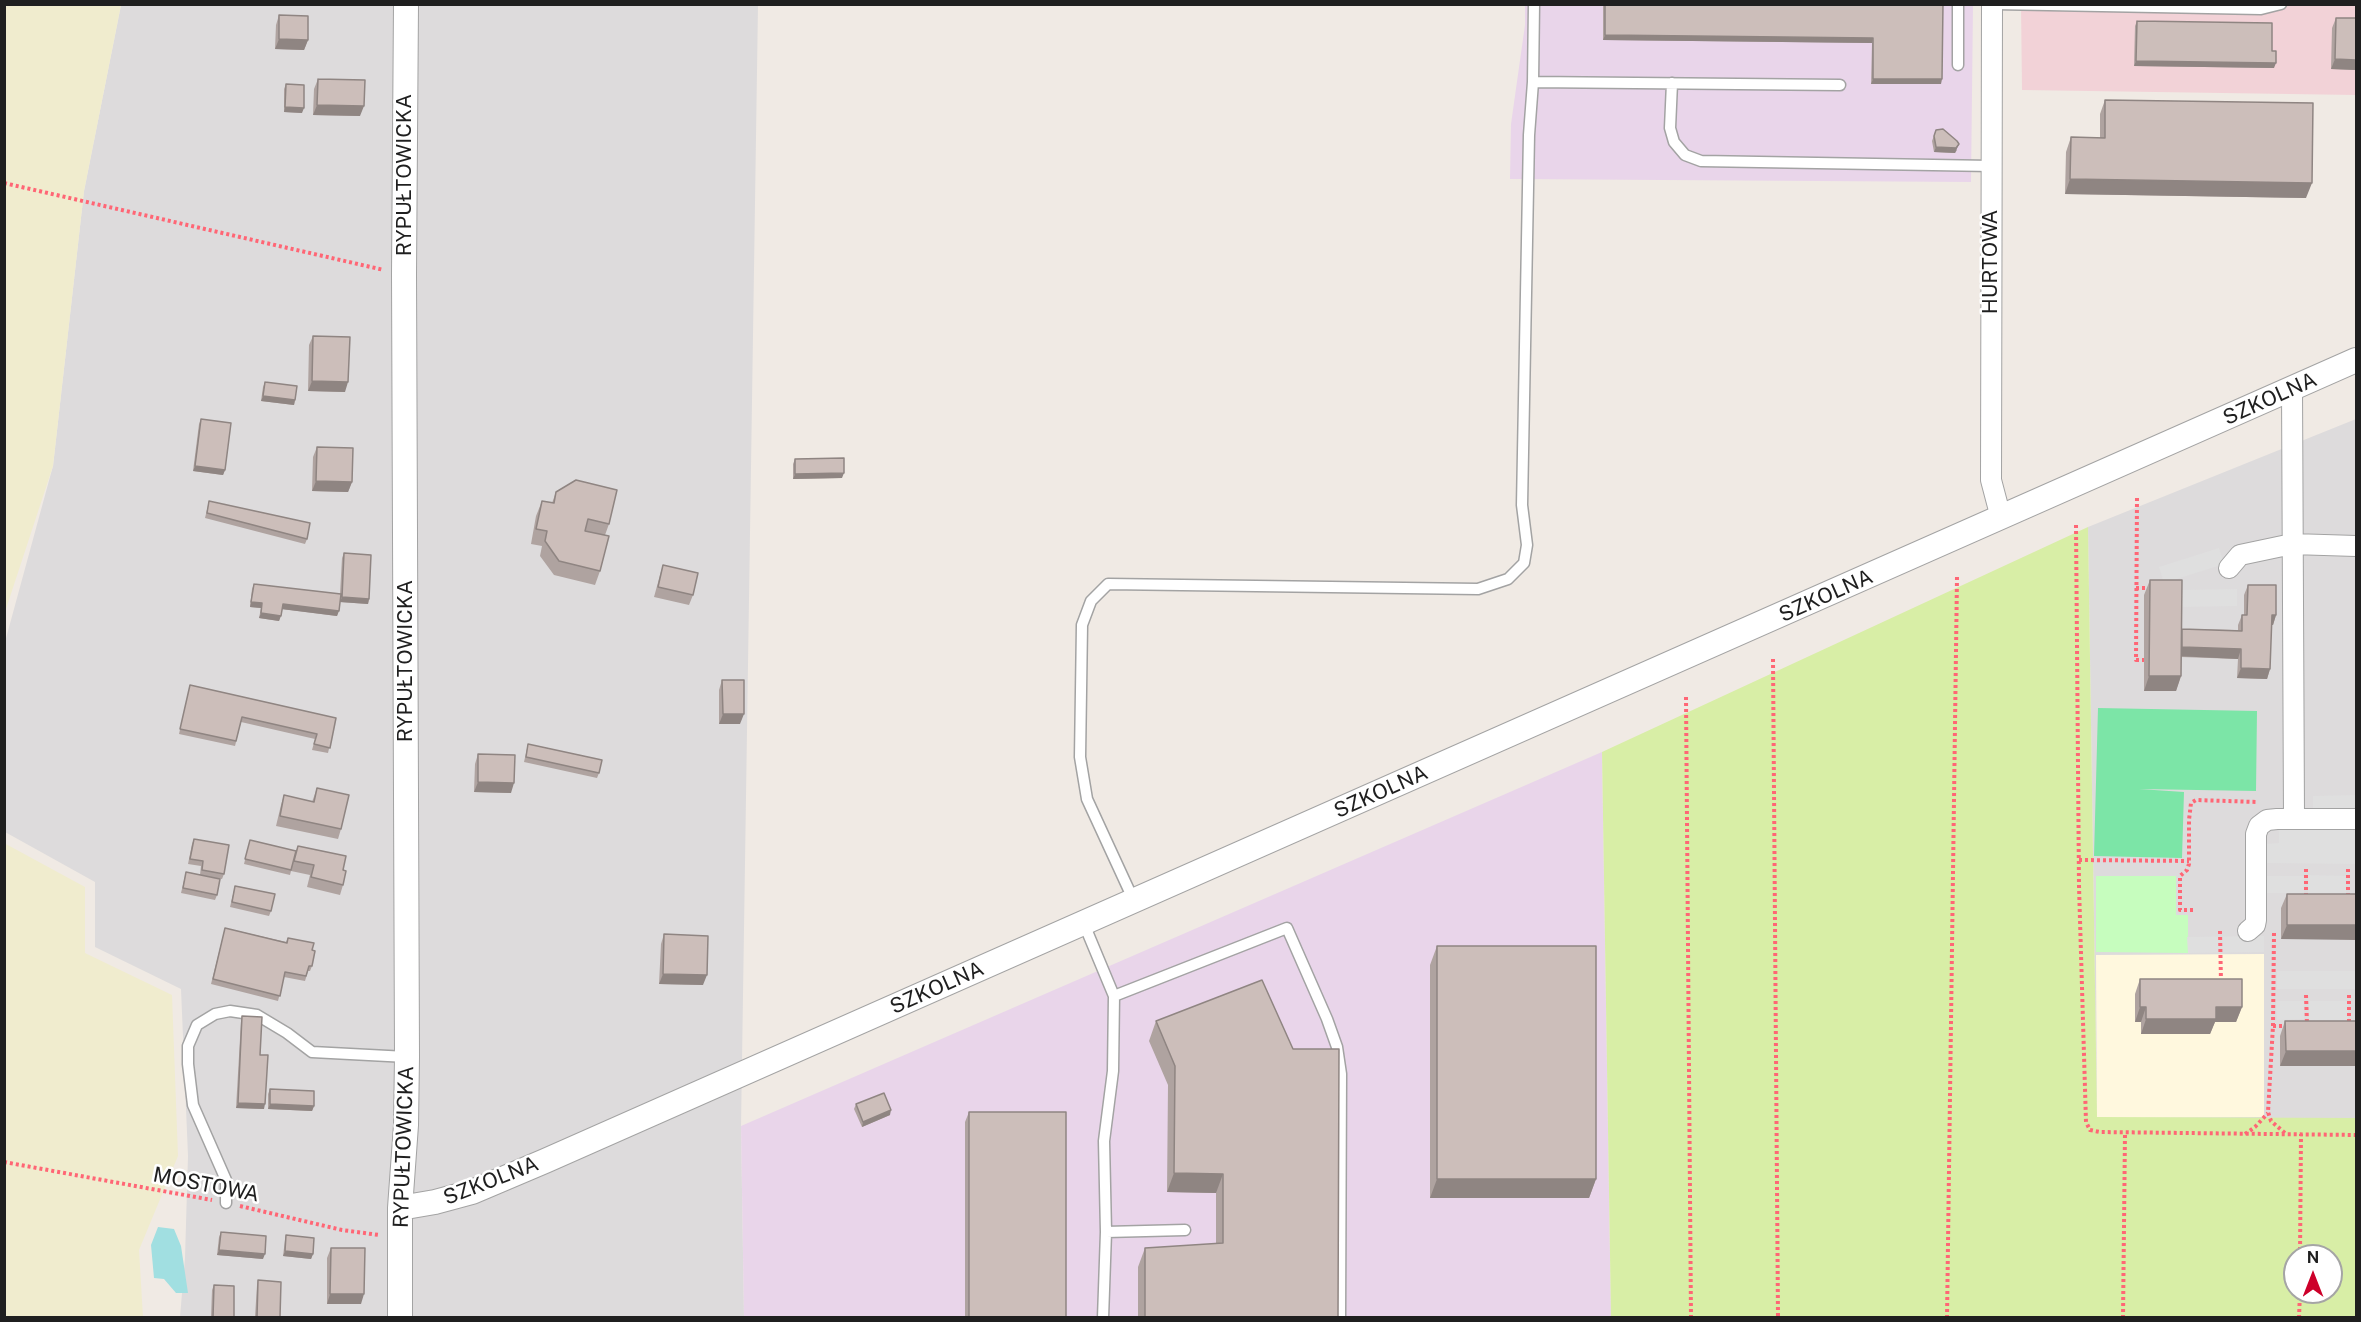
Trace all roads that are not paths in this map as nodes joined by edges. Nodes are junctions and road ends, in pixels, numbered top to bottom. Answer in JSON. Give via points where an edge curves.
{"nodes":[{"id":1,"x":406,"y":4,"type":"edge"},
{"id":2,"x":1534,"y":4,"type":"edge"},
{"id":3,"x":1958,"y":4,"type":"edge"},
{"id":4,"x":1993,"y":4,"type":"edge"},
{"id":5,"x":2281,"y":4,"type":"edge"},
{"id":6,"x":2261,"y":7,"type":"edge"},
{"id":7,"x":1958,"y":65,"type":"dead end"},
{"id":8,"x":1533,"y":82,"type":"junction"},
{"id":9,"x":1671,"y":83,"type":"junction"},
{"id":10,"x":1840,"y":85,"type":"dead end"},
{"id":11,"x":1991,"y":166,"type":"junction"},
{"id":12,"x":2356,"y":360,"type":"edge"},
{"id":13,"x":2292,"y":389,"type":"junction"},
{"id":14,"x":2001,"y":518,"type":"junction"},
{"id":15,"x":2292,"y":544,"type":"junction"},
{"id":16,"x":2356,"y":546,"type":"edge"},
{"id":17,"x":2229,"y":568,"type":"dead end"},
{"id":18,"x":2294,"y":819,"type":"junction"},
{"id":19,"x":2356,"y":819,"type":"edge"},
{"id":20,"x":1134,"y":901,"type":"junction"},
{"id":21,"x":1084,"y":924,"type":"junction"},
{"id":22,"x":2248,"y":931,"type":"dead end"},
{"id":23,"x":1114,"y":996,"type":"junction"},
{"id":24,"x":407,"y":1057,"type":"junction"},
{"id":25,"x":226,"y":1203,"type":"road end"},
{"id":26,"x":400,"y":1208,"type":"junction"},
{"id":27,"x":1185,"y":1230,"type":"dead end"},
{"id":28,"x":1106,"y":1232,"type":"junction"},
{"id":29,"x":399,"y":1317,"type":"edge"},
{"id":30,"x":1103,"y":1317,"type":"edge"},
{"id":31,"x":1340,"y":1317,"type":"edge"}],
"edges":[{"from":1,"to":24,"type":"street","name":"RYPUŁTOWICKA"},
{"from":2,"to":8,"type":"lane"},
{"from":3,"to":7,"type":"lane"},
{"from":4,"to":6,"type":"lane"},
{"from":4,"to":11,"type":"street","name":"HURTOWA"},
{"from":5,"to":6,"type":"lane"},
{"from":8,"to":9,"type":"lane"},
{"from":8,"to":20,"type":"lane","via":[[1522,505],[1527,545],[1524,563],[1508,579],[1478,589],[1108,584],[1091,601],[1082,625],[1080,757],[1087,799]]},
{"from":9,"to":10,"type":"lane"},
{"from":9,"to":11,"type":"lane","via":[[1670,128],[1674,142],[1685,155],[1701,161]]},
{"from":11,"to":14,"type":"street","name":"HURTOWA","via":[[1991,480]]},
{"from":12,"to":13,"type":"street","name":"SZKOLNA"},
{"from":13,"to":14,"type":"street","name":"SZKOLNA"},
{"from":13,"to":15,"type":"street"},
{"from":14,"to":20,"type":"street","name":"SZKOLNA"},
{"from":15,"to":16,"type":"street"},
{"from":15,"to":17,"type":"street","via":[[2240,555]]},
{"from":15,"to":18,"type":"street"},
{"from":18,"to":19,"type":"street"},
{"from":18,"to":22,"type":"street","via":[[2267,820],[2259,826],[2256,920]]},
{"from":20,"to":21,"type":"street","name":"SZKOLNA"},
{"from":21,"to":23,"type":"lane"},
{"from":21,"to":26,"type":"street","name":"SZKOLNA","via":[[472,1192]]},
{"from":23,"to":28,"type":"lane","via":[[1113,1071],[1104,1141]]},
{"from":23,"to":31,"type":"lane","via":[[1287,928],[1327,1019],[1341,1074]]},
{"from":24,"to":25,"type":"lane","via":[[312,1052],[257,1015],[239,1012],[216,1014],[197,1025],[188,1046],[193,1105],[226,1180]]},
{"from":24,"to":26,"type":"street","name":"RYPUŁTOWICKA"},
{"from":26,"to":29,"type":"street","name":"RYPUŁTOWICKA"},
{"from":27,"to":28,"type":"lane"},
{"from":28,"to":30,"type":"lane"}]}
